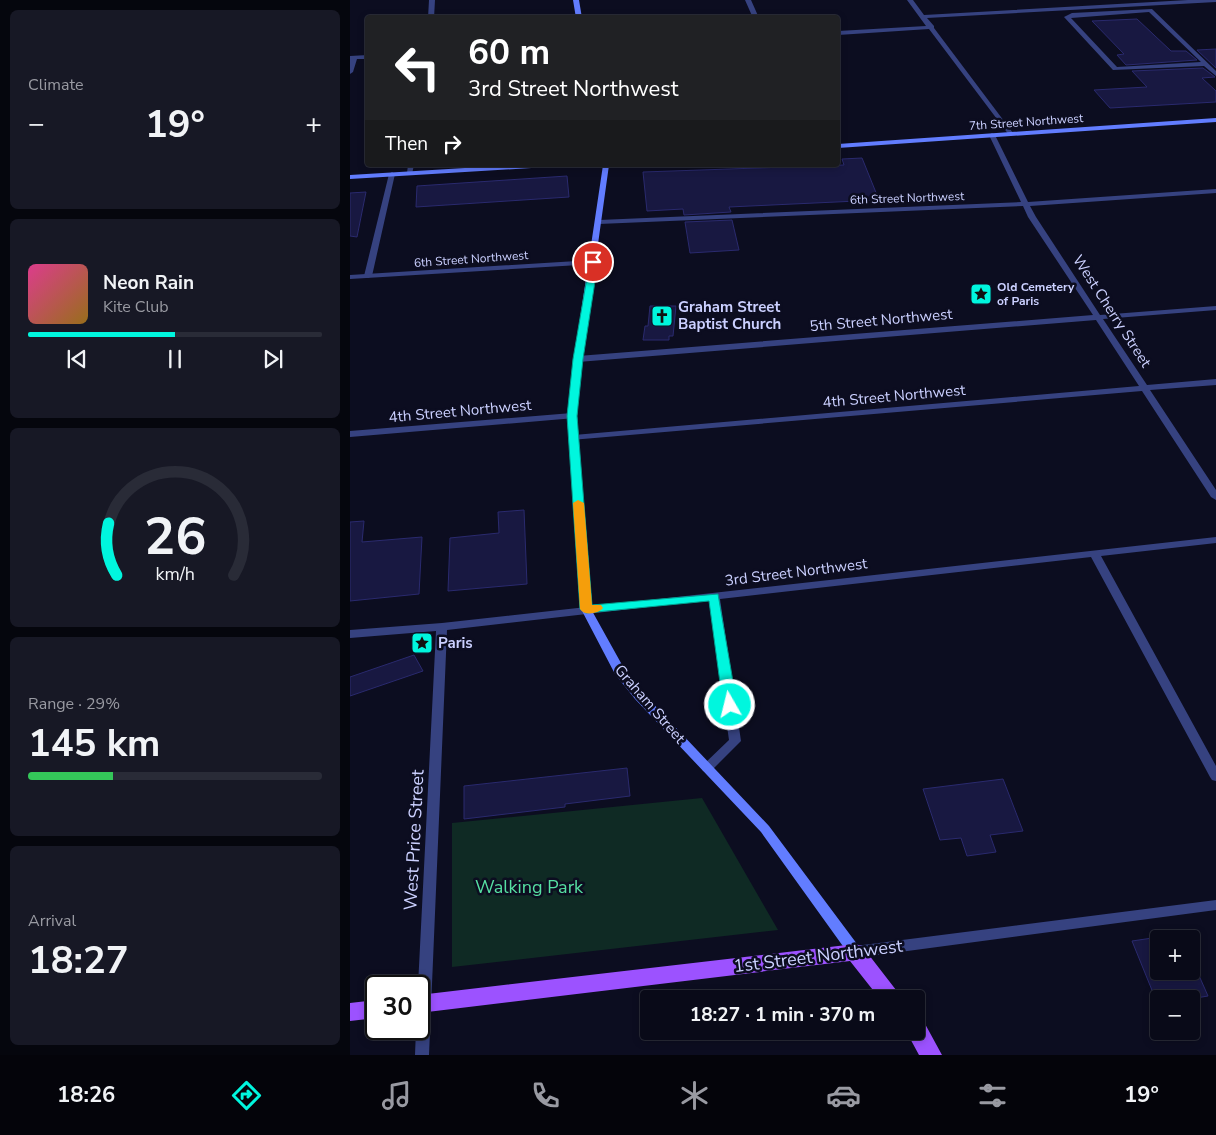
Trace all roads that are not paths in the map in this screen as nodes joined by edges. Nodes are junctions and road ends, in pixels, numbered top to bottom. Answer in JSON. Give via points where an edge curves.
{"nodes":[{"id":1,"x":432,"y":0,"type":"edge"},
{"id":2,"x":576,"y":0,"type":"edge"},
{"id":3,"x":748,"y":0,"type":"edge"},
{"id":4,"x":910,"y":0,"type":"edge"},
{"id":5,"x":1216,"y":0,"type":"edge"},
{"id":6,"x":431,"y":15,"type":"edge"},
{"id":7,"x":578,"y":15,"type":"edge"},
{"id":8,"x":755,"y":15,"type":"edge"},
{"id":9,"x":922,"y":17,"type":"junction"},
{"id":10,"x":932,"y":27,"type":"junction"},
{"id":11,"x":840,"y":33,"type":"edge"},
{"id":12,"x":352,"y":58,"type":"edge"},
{"id":13,"x":365,"y":58,"type":"edge"},
{"id":14,"x":1205,"y":64,"type":"junction"},
{"id":15,"x":350,"y":72,"type":"edge"},
{"id":16,"x":1216,"y":74,"type":"edge"},
{"id":17,"x":1216,"y":120,"type":"edge"},
{"id":18,"x":1011,"y":134,"type":"junction"},
{"id":19,"x":992,"y":135,"type":"junction"},
{"id":20,"x":840,"y":146,"type":"edge"},
{"id":21,"x":411,"y":167,"type":"edge"},
{"id":22,"x":513,"y":167,"type":"edge"},
{"id":23,"x":606,"y":167,"type":"edge"},
{"id":24,"x":410,"y":173,"type":"junction"},
{"id":25,"x":392,"y":174,"type":"junction"},
{"id":26,"x":350,"y":177,"type":"edge"},
{"id":27,"x":1216,"y":192,"type":"edge"},
{"id":28,"x":1026,"y":204,"type":"junction"},
{"id":29,"x":599,"y":222,"type":"junction"},
{"id":30,"x":593,"y":262,"type":"junction"},
{"id":31,"x":368,"y":276,"type":"junction"},
{"id":32,"x":350,"y":277,"type":"edge"},
{"id":33,"x":1216,"y":308,"type":"edge"},
{"id":34,"x":1097,"y":316,"type":"junction"},
{"id":35,"x":578,"y":359,"type":"junction"},
{"id":36,"x":1216,"y":382,"type":"edge"},
{"id":37,"x":1145,"y":387,"type":"junction"},
{"id":38,"x":572,"y":416,"type":"junction"},
{"id":39,"x":350,"y":434,"type":"edge"},
{"id":40,"x":574,"y":438,"type":"junction"},
{"id":41,"x":1216,"y":497,"type":"edge"},
{"id":42,"x":1216,"y":540,"type":"edge"},
{"id":43,"x":1094,"y":553,"type":"junction"},
{"id":44,"x":714,"y":597,"type":"junction"},
{"id":45,"x":586,"y":609,"type":"junction"},
{"id":46,"x":442,"y":627,"type":"junction"},
{"id":47,"x":350,"y":634,"type":"edge"},
{"id":48,"x":707,"y":768,"type":"junction"},
{"id":49,"x":1216,"y":777,"type":"edge"},
{"id":50,"x":1216,"y":905,"type":"edge"},
{"id":51,"x":854,"y":952,"type":"junction"},
{"id":52,"x":423,"y":975,"type":"edge"},
{"id":53,"x":886,"y":990,"type":"edge"},
{"id":54,"x":430,"y":1003,"type":"edge"},
{"id":55,"x":365,"y":1010,"type":"edge"},
{"id":56,"x":350,"y":1012,"type":"edge"},
{"id":57,"x":422,"y":1040,"type":"edge"},
{"id":58,"x":922,"y":1040,"type":"edge"},
{"id":59,"x":422,"y":1055,"type":"edge"},
{"id":60,"x":930,"y":1055,"type":"edge"}],
"edges":[{"from":1,"to":6,"type":"street"},
{"from":2,"to":7,"type":"street"},
{"from":3,"to":8,"type":"street"},
{"from":4,"to":9,"type":"street"},
{"from":5,"to":9,"type":"street"},
{"from":9,"to":10,"type":"street"},
{"from":10,"to":11,"type":"street"},
{"from":10,"to":18,"type":"street"},
{"from":12,"to":13,"type":"street"},
{"from":12,"to":15,"type":"street"},
{"from":14,"to":14,"type":"street","via":[[1150,10],[1067,17],[1115,69]]},
{"from":14,"to":16,"type":"street"},
{"from":17,"to":18,"type":"street","name":"7th Street Northwest"},
{"from":18,"to":19,"type":"street","name":"7th Street Northwest"},
{"from":19,"to":20,"type":"street","name":"7th Street Northwest"},
{"from":19,"to":28,"type":"street","name":"West Cherry Street"},
{"from":21,"to":24,"type":"street"},
{"from":22,"to":24,"type":"street"},
{"from":23,"to":29,"type":"street","name":"Graham Street"},
{"from":24,"to":25,"type":"street"},
{"from":25,"to":26,"type":"street"},
{"from":25,"to":31,"type":"street"},
{"from":27,"to":28,"type":"street","name":"6th Street Northwest"},
{"from":28,"to":29,"type":"street","name":"6th Street Northwest"},
{"from":28,"to":34,"type":"street","name":"West Cherry Street"},
{"from":29,"to":30,"type":"street","name":"Graham Street"},
{"from":30,"to":31,"type":"street","name":"6th Street Northwest"},
{"from":30,"to":35,"type":"street","name":"Graham Street"},
{"from":31,"to":32,"type":"street","name":"6th Street Northwest"},
{"from":33,"to":34,"type":"street","name":"5th Street Northwest"},
{"from":34,"to":35,"type":"street","name":"5th Street Northwest"},
{"from":34,"to":37,"type":"street","name":"West Cherry Street"},
{"from":35,"to":38,"type":"street","name":"Graham Street"},
{"from":36,"to":37,"type":"street","name":"4th Street Northwest"},
{"from":37,"to":40,"type":"street","name":"4th Street Northwest"},
{"from":37,"to":41,"type":"street","name":"West Cherry Street"},
{"from":38,"to":39,"type":"street","name":"4th Street Northwest"},
{"from":38,"to":40,"type":"street","name":"Graham Street"},
{"from":40,"to":45,"type":"street","name":"Graham Street"},
{"from":42,"to":43,"type":"street","name":"3rd Street Northwest"},
{"from":43,"to":44,"type":"street","name":"3rd Street Northwest"},
{"from":43,"to":49,"type":"street"},
{"from":44,"to":45,"type":"street","name":"3rd Street Northwest"},
{"from":44,"to":48,"type":"street","via":[[735,741]]},
{"from":45,"to":46,"type":"street","name":"3rd Street Northwest"},
{"from":45,"to":48,"type":"street","name":"Graham Street","via":[[621,674]]},
{"from":46,"to":47,"type":"street","name":"3rd Street Northwest"},
{"from":46,"to":52,"type":"street","name":"West Price Street"},
{"from":48,"to":51,"type":"street","name":"Graham Street","via":[[765,830]]},
{"from":50,"to":51,"type":"street","name":"1st Street Northwest"},
{"from":51,"to":53,"type":"main road","name":"Graham Street"},
{"from":51,"to":54,"type":"main road","name":"1st Street Northwest"},
{"from":55,"to":56,"type":"main road"},
{"from":57,"to":59,"type":"street","name":"West Price Street"},
{"from":58,"to":60,"type":"main road"}]}
